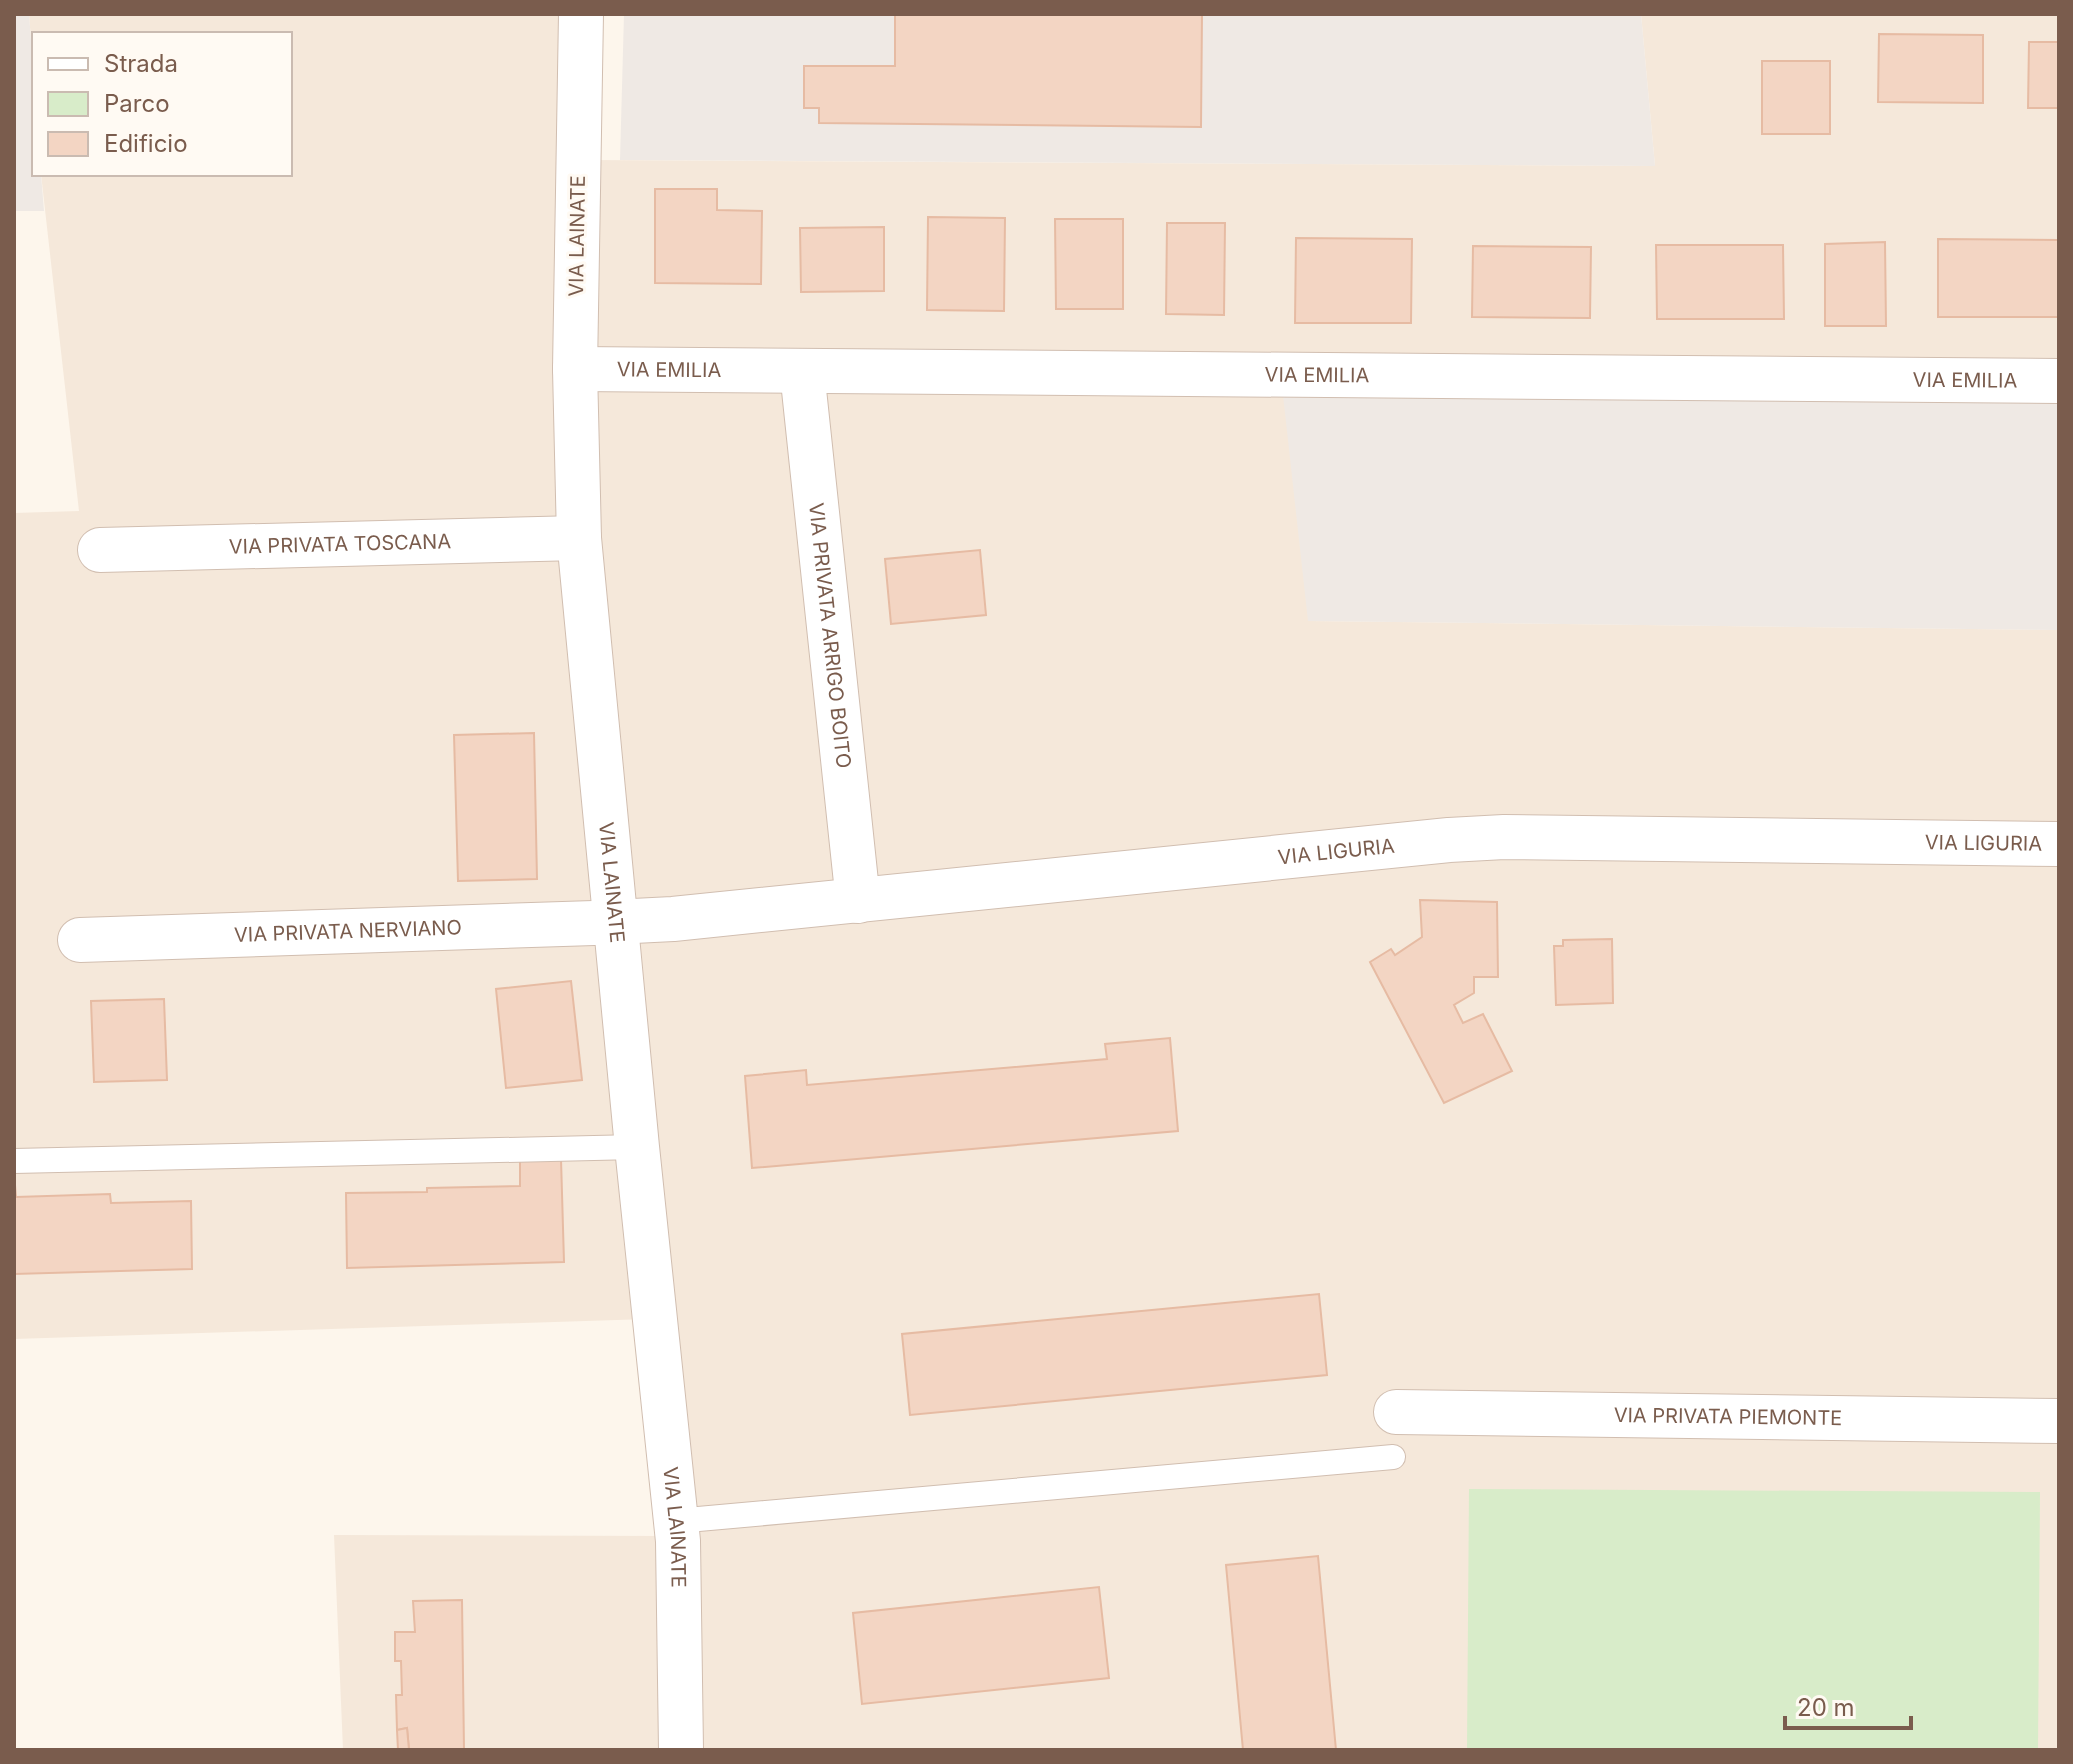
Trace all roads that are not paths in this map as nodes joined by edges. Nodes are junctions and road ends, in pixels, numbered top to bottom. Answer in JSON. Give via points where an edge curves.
{"nodes":[{"id":1,"x":581,"y":14,"type":"edge"},
{"id":2,"x":575,"y":369,"type":"junction"},
{"id":3,"x":802,"y":371,"type":"junction"},
{"id":4,"x":2059,"y":381,"type":"edge"},
{"id":5,"x":579,"y":538,"type":"junction"},
{"id":6,"x":100,"y":550,"type":"dead end"},
{"id":7,"x":2059,"y":844,"type":"edge"},
{"id":8,"x":858,"y":901,"type":"junction"},
{"id":9,"x":615,"y":922,"type":"junction"},
{"id":10,"x":80,"y":940,"type":"dead end"},
{"id":11,"x":637,"y":1147,"type":"junction"},
{"id":12,"x":14,"y":1161,"type":"edge"},
{"id":13,"x":1396,"y":1412,"type":"dead end"},
{"id":14,"x":2059,"y":1421,"type":"edge"},
{"id":15,"x":1393,"y":1457,"type":"dead end"},
{"id":16,"x":676,"y":1521,"type":"junction"},
{"id":17,"x":681,"y":1750,"type":"edge"}],
"edges":[{"from":1,"to":2,"type":"street","name":"VIA LAINATE"},
{"from":2,"to":3,"type":"street","name":"VIA EMILIA"},
{"from":2,"to":5,"type":"street","name":"VIA LAINATE"},
{"from":3,"to":4,"type":"street","name":"VIA EMILIA"},
{"from":3,"to":8,"type":"street","name":"VIA PRIVATA ARRIGO BOITO"},
{"from":5,"to":6,"type":"street","name":"VIA PRIVATA TOSCANA"},
{"from":5,"to":9,"type":"street","name":"VIA LAINATE"},
{"from":7,"to":8,"type":"street","name":"VIA LIGURIA","via":[[1504,837]]},
{"from":8,"to":9,"type":"street","name":"VIA LIGURIA"},
{"from":9,"to":10,"type":"street","name":"VIA PRIVATA NERVIANO"},
{"from":9,"to":11,"type":"street","name":"VIA LAINATE"},
{"from":11,"to":12,"type":"lane"},
{"from":11,"to":16,"type":"street","name":"VIA LAINATE"},
{"from":13,"to":14,"type":"street","name":"VIA PRIVATA PIEMONTE"},
{"from":15,"to":16,"type":"lane"},
{"from":16,"to":17,"type":"street","name":"VIA LAINATE"}]}
